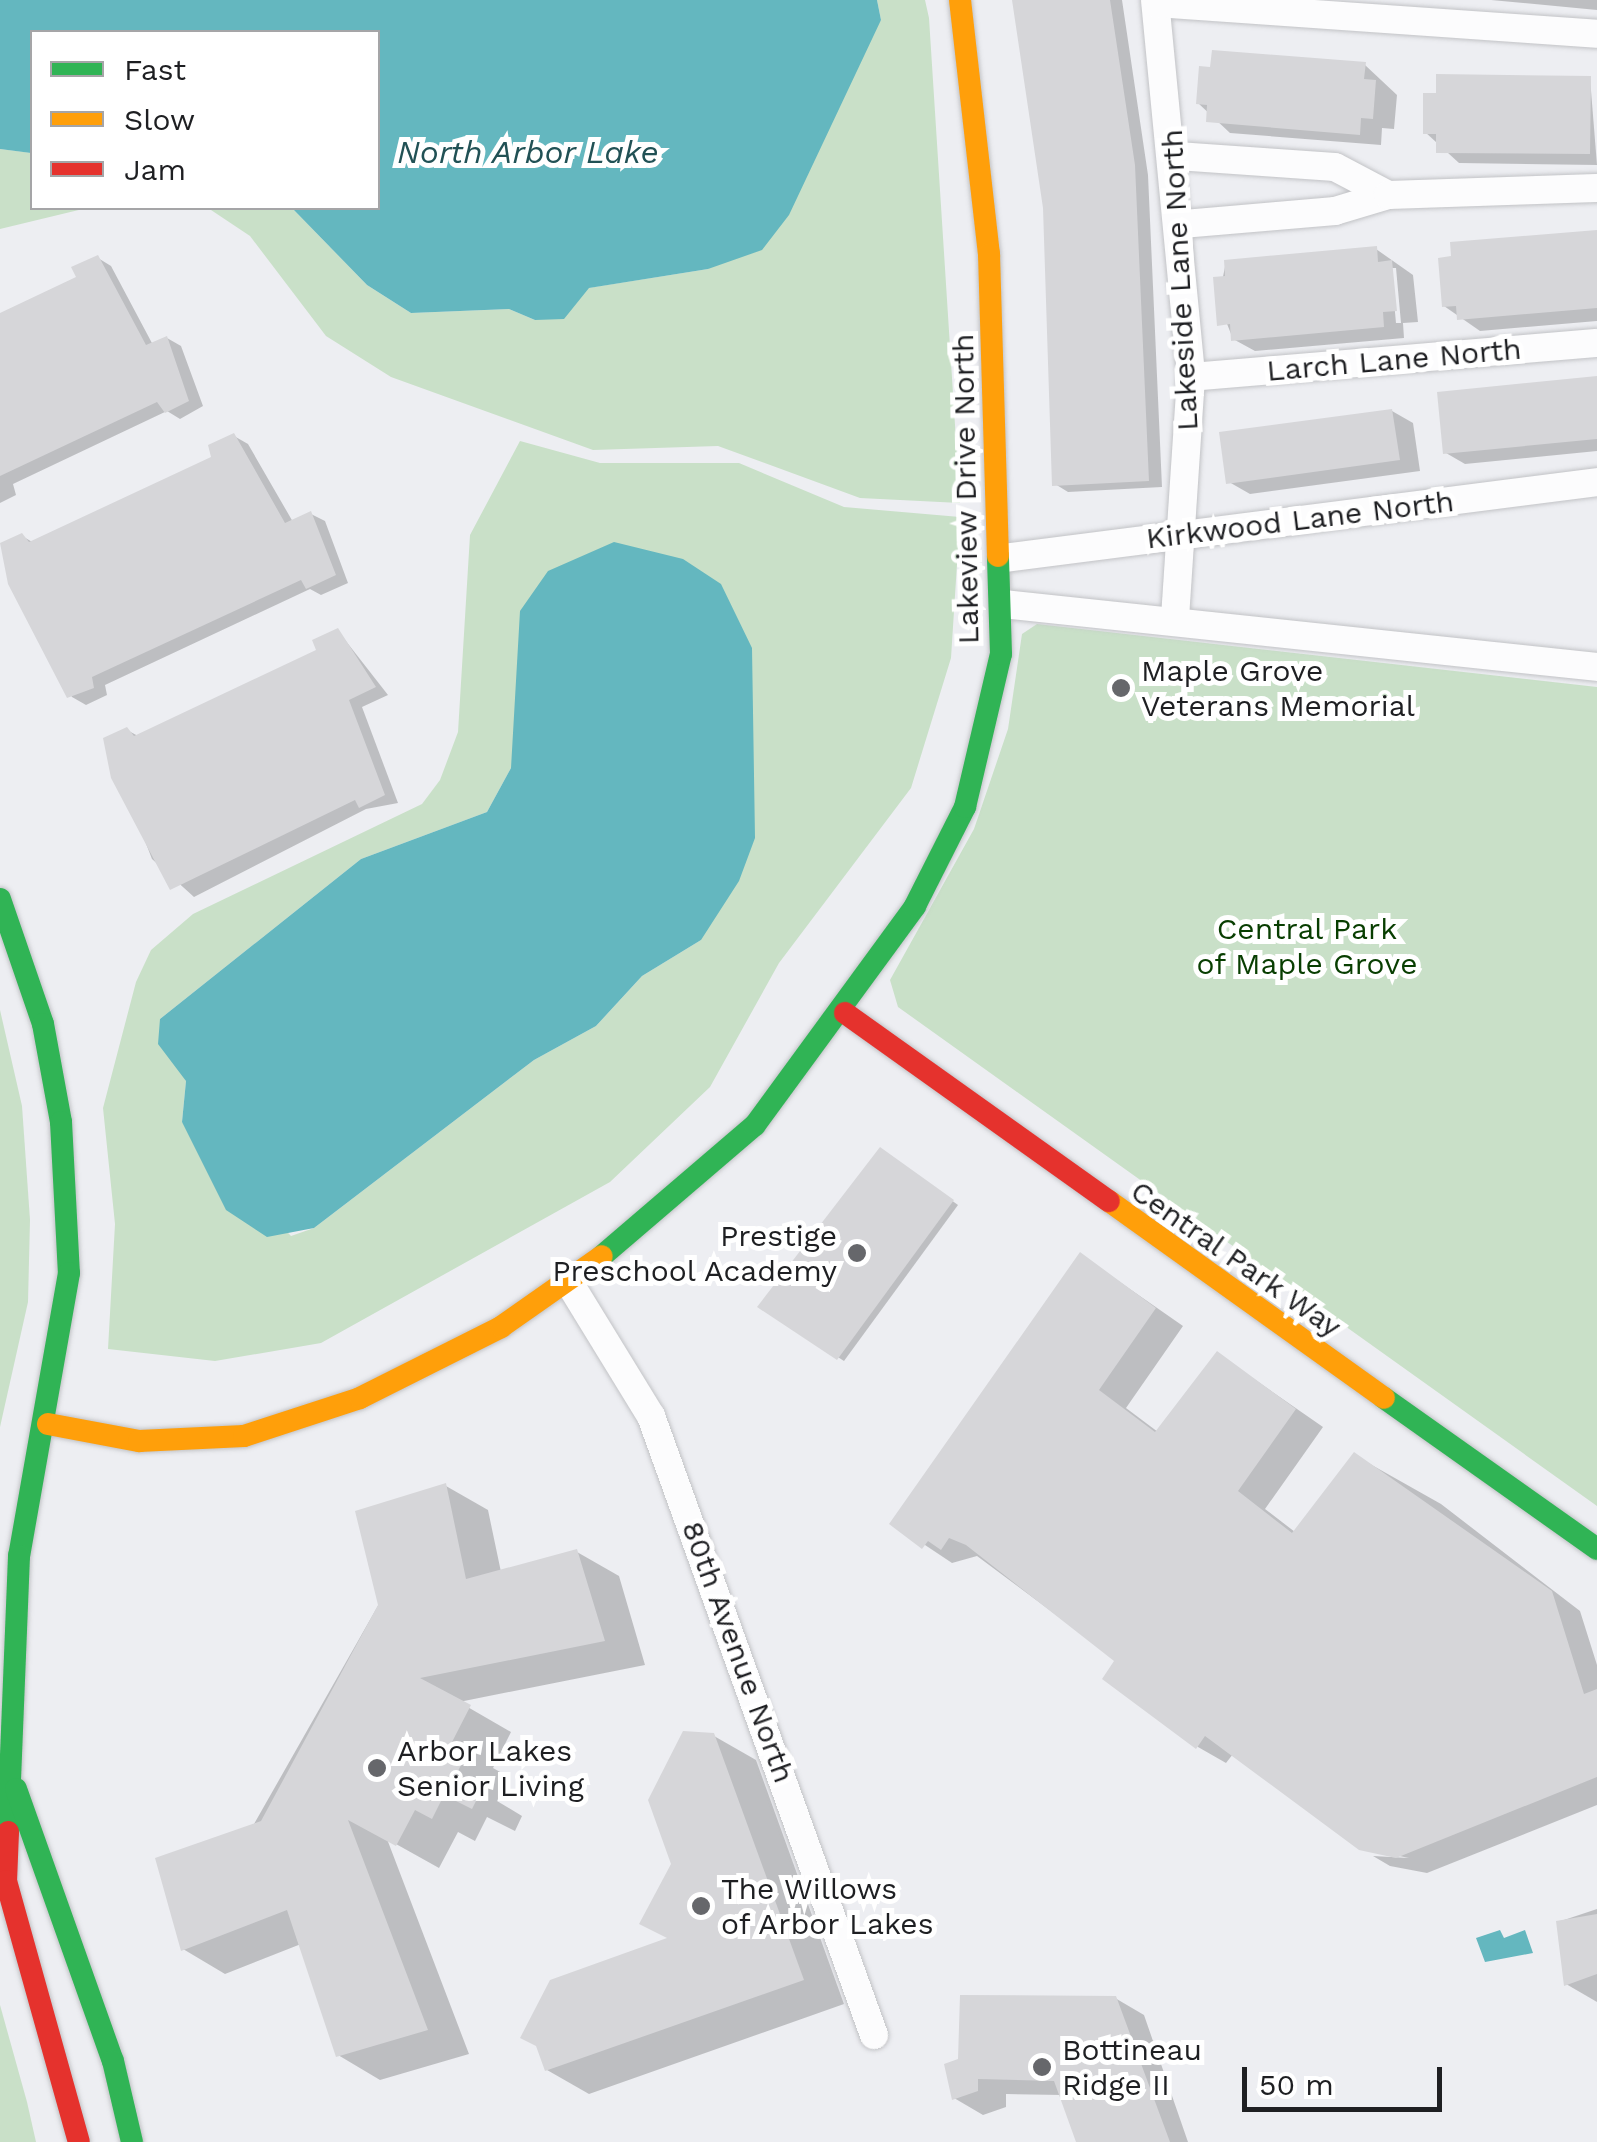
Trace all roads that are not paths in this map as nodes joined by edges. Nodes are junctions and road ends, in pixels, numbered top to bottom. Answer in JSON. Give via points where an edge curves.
{"nodes":[{"id":1,"x":960,"y":0,"type":"edge"},
{"id":2,"x":1156,"y":2,"type":"edge"},
{"id":3,"x":1597,"y":34,"type":"edge"},
{"id":4,"x":1177,"y":156,"type":"junction"},
{"id":5,"x":1597,"y":188,"type":"edge"},
{"id":6,"x":1388,"y":194,"type":"junction"},
{"id":7,"x":1182,"y":224,"type":"junction"},
{"id":8,"x":1597,"y":343,"type":"edge"},
{"id":9,"x":1191,"y":376,"type":"junction"},
{"id":10,"x":1597,"y":482,"type":"edge"},
{"id":11,"x":1186,"y":535,"type":"junction"},
{"id":12,"x":1004,"y":558,"type":"junction"},
{"id":13,"x":1003,"y":604,"type":"junction"},
{"id":14,"x":1175,"y":620,"type":"junction"},
{"id":15,"x":1597,"y":666,"type":"edge"},
{"id":16,"x":0,"y":898,"type":"edge"},
{"id":17,"x":844,"y":1014,"type":"junction"},
{"id":18,"x":570,"y":1284,"type":"junction"},
{"id":19,"x":48,"y":1424,"type":"junction"},
{"id":20,"x":1597,"y":1549,"type":"edge"},
{"id":21,"x":8,"y":1769,"type":"junction"},
{"id":22,"x":874,"y":2036,"type":"dead end"},
{"id":23,"x":79,"y":2142,"type":"edge"},
{"id":24,"x":132,"y":2142,"type":"edge"}],
"edges":[{"from":1,"to":12,"type":"street","name":"Lakeview Drive North","via":[[989,254]]},
{"from":2,"to":3,"type":"street"},
{"from":2,"to":4,"type":"street","name":"Lakeside Lane North"},
{"from":4,"to":6,"type":"street","via":[[1335,167]]},
{"from":4,"to":7,"type":"street","name":"Lakeside Lane North"},
{"from":5,"to":6,"type":"street"},
{"from":6,"to":7,"type":"street","via":[[1335,212]]},
{"from":7,"to":9,"type":"street","name":"Lakeside Lane North"},
{"from":8,"to":9,"type":"street","name":"Larch Lane North"},
{"from":9,"to":11,"type":"street","name":"Lakeside Lane North"},
{"from":10,"to":11,"type":"street","name":"Kirkwood Lane North"},
{"from":11,"to":12,"type":"street","name":"Kirkwood Lane North"},
{"from":11,"to":14,"type":"street","name":"Lakeside Lane North"},
{"from":12,"to":13,"type":"street","name":"Lakeview Drive North"},
{"from":13,"to":14,"type":"street"},
{"from":13,"to":17,"type":"street","name":"Lakeview Drive North","via":[[996,703],[965,807]]},
{"from":14,"to":15,"type":"street"},
{"from":16,"to":19,"type":"street","via":[[43,1024],[68,1194],[64,1344]]},
{"from":17,"to":18,"type":"street","name":"Lakeview Drive North","via":[[755,1125]]},
{"from":17,"to":20,"type":"street","name":"Central Park Way"},
{"from":18,"to":19,"type":"street","name":"Lakeview Drive North","via":[[416,1372],[262,1431],[139,1441]]},
{"from":18,"to":22,"type":"street","name":"80th Avenue North","via":[[651,1416]]},
{"from":19,"to":21,"type":"street","via":[[19,1556]]},
{"from":21,"to":23,"type":"street","via":[[6,1882]]},
{"from":21,"to":24,"type":"street","via":[[113,2061]]}]}
